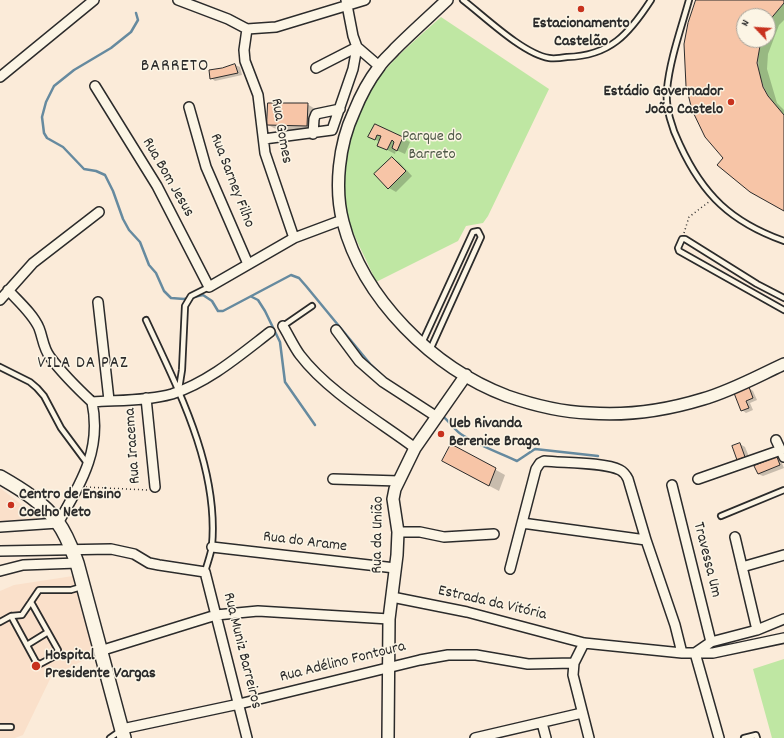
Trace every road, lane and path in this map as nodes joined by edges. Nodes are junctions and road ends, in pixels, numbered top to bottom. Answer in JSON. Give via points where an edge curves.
{"nodes":[{"id":1,"x":94,"y":0,"type":"edge"},
{"id":2,"x":365,"y":0,"type":"edge"},
{"id":3,"x":447,"y":0,"type":"edge"},
{"id":4,"x":463,"y":0,"type":"edge"},
{"id":5,"x":650,"y":0,"type":"edge"},
{"id":6,"x":689,"y":0,"type":"edge"},
{"id":7,"x":183,"y":1,"type":"edge"},
{"id":8,"x":346,"y":2,"type":"edge"},
{"id":9,"x":247,"y":29,"type":"junction"},
{"id":10,"x":357,"y":47,"type":"junction"},
{"id":11,"x":379,"y":66,"type":"junction"},
{"id":12,"x":316,"y":68,"type":"dead end"},
{"id":13,"x":0,"y":78,"type":"edge"},
{"id":14,"x":95,"y":86,"type":"dead end"},
{"id":15,"x":189,"y":107,"type":"dead end"},
{"id":16,"x":340,"y":109,"type":"junction"},
{"id":17,"x":313,"y":134,"type":"junction"},
{"id":18,"x":264,"y":138,"type":"junction"},
{"id":19,"x":713,"y":199,"type":"junction"},
{"id":20,"x":99,"y":212,"type":"dead end"},
{"id":21,"x":342,"y":220,"type":"junction"},
{"id":22,"x":294,"y":238,"type":"junction"},
{"id":23,"x":682,"y":239,"type":"junction"},
{"id":24,"x":784,"y":241,"type":"edge"},
{"id":25,"x":248,"y":264,"type":"junction"},
{"id":26,"x":209,"y":287,"type":"junction"},
{"id":27,"x":8,"y":290,"type":"junction"},
{"id":28,"x":784,"y":298,"type":"edge"},
{"id":29,"x":0,"y":300,"type":"edge"},
{"id":30,"x":98,"y":302,"type":"dead end"},
{"id":31,"x":312,"y":306,"type":"dead end"},
{"id":32,"x":784,"y":310,"type":"edge"},
{"id":33,"x":146,"y":320,"type":"dead end"},
{"id":34,"x":283,"y":326,"type":"joint"},
{"id":35,"x":336,"y":330,"type":"dead end"},
{"id":36,"x":270,"y":332,"type":"dead end"},
{"id":37,"x":426,"y":346,"type":"junction"},
{"id":38,"x":784,"y":364,"type":"edge"},
{"id":39,"x":0,"y":367,"type":"edge"},
{"id":40,"x":466,"y":375,"type":"junction"},
{"id":41,"x":179,"y":391,"type":"junction"},
{"id":42,"x":146,"y":398,"type":"junction"},
{"id":43,"x":109,"y":400,"type":"junction"},
{"id":44,"x":92,"y":402,"type":"junction"},
{"id":45,"x":439,"y":414,"type":"junction"},
{"id":46,"x":776,"y":440,"type":"dead end"},
{"id":47,"x":415,"y":448,"type":"junction"},
{"id":48,"x":782,"y":454,"type":"edge"},
{"id":49,"x":88,"y":463,"type":"junction"},
{"id":50,"x":0,"y":476,"type":"edge"},
{"id":51,"x":698,"y":478,"type":"dead end"},
{"id":52,"x":333,"y":479,"type":"dead end"},
{"id":53,"x":398,"y":481,"type":"junction"},
{"id":54,"x":672,"y":485,"type":"dead end"},
{"id":55,"x":78,"y":487,"type":"junction"},
{"id":56,"x":155,"y":487,"type":"joint"},
{"id":57,"x":784,"y":490,"type":"edge"},
{"id":58,"x":721,"y":516,"type":"dead end"},
{"id":59,"x":58,"y":523,"type":"junction"},
{"id":60,"x":522,"y":523,"type":"junction"},
{"id":61,"x":0,"y":527,"type":"edge"},
{"id":62,"x":398,"y":532,"type":"junction"},
{"id":63,"x":494,"y":534,"type":"dead end"},
{"id":64,"x":735,"y":537,"type":"dead end"},
{"id":65,"x":646,"y":540,"type":"junction"},
{"id":66,"x":212,"y":546,"type":"junction"},
{"id":67,"x":72,"y":550,"type":"junction"},
{"id":68,"x":0,"y":551,"type":"edge"},
{"id":69,"x":784,"y":555,"type":"edge"},
{"id":70,"x":77,"y":563,"type":"junction"},
{"id":71,"x":742,"y":567,"type":"junction"},
{"id":72,"x":395,"y":568,"type":"junction"},
{"id":73,"x":510,"y":569,"type":"dead end"},
{"id":74,"x":0,"y":571,"type":"edge"},
{"id":75,"x":205,"y":572,"type":"junction"},
{"id":76,"x":83,"y":586,"type":"junction"},
{"id":77,"x":392,"y":597,"type":"junction"},
{"id":78,"x":31,"y":602,"type":"junction"},
{"id":79,"x":216,"y":615,"type":"junction"},
{"id":80,"x":11,"y":616,"type":"junction"},
{"id":81,"x":389,"y":619,"type":"junction"},
{"id":82,"x":784,"y":619,"type":"edge"},
{"id":83,"x":0,"y":622,"type":"edge"},
{"id":84,"x":757,"y":630,"type":"junction"},
{"id":85,"x":48,"y":632,"type":"junction"},
{"id":86,"x":784,"y":638,"type":"edge"},
{"id":87,"x":711,"y":642,"type":"junction"},
{"id":88,"x":584,"y":643,"type":"junction"},
{"id":89,"x":27,"y":645,"type":"junction"},
{"id":90,"x":100,"y":651,"type":"junction"},
{"id":91,"x":682,"y":653,"type":"junction"},
{"id":92,"x":694,"y":653,"type":"junction"},
{"id":93,"x":574,"y":663,"type":"junction"},
{"id":94,"x":389,"y":667,"type":"junction"},
{"id":95,"x":238,"y":704,"type":"junction"},
{"id":96,"x":582,"y":713,"type":"junction"},
{"id":97,"x":542,"y":723,"type":"junction"},
{"id":98,"x":0,"y":727,"type":"edge"},
{"id":99,"x":11,"y":727,"type":"dead end"},
{"id":100,"x":123,"y":734,"type":"edge"},
{"id":101,"x":496,"y":736,"type":"edge"},
{"id":102,"x":110,"y":738,"type":"edge"},
{"id":103,"x":247,"y":738,"type":"edge"},
{"id":104,"x":388,"y":738,"type":"edge"},
{"id":105,"x":475,"y":738,"type":"edge"},
{"id":106,"x":546,"y":738,"type":"edge"},
{"id":107,"x":589,"y":738,"type":"edge"},
{"id":108,"x":719,"y":738,"type":"edge"},
{"id":109,"x":744,"y":738,"type":"edge"},
{"id":110,"x":757,"y":738,"type":"edge"}],
"edges":[{"from":1,"to":13,"type":"street"},
{"from":2,"to":8,"type":"street"},
{"from":3,"to":11,"type":"street"},
{"from":4,"to":5,"type":"lane","via":[[513,40],[548,58],[592,55],[613,45],[634,25]]},
{"from":6,"to":19,"type":"lane","via":[[666,90],[668,108],[675,135],[684,154],[696,177]]},
{"from":7,"to":9,"type":"street"},
{"from":8,"to":9,"type":"street","via":[[276,27]]},
{"from":8,"to":10,"type":"street"},
{"from":9,"to":18,"type":"street","name":"Rua Gomes","via":[[245,61],[258,95]]},
{"from":10,"to":11,"type":"street"},
{"from":10,"to":12,"type":"street"},
{"from":10,"to":16,"type":"street"},
{"from":11,"to":21,"type":"street","via":[[353,113],[343,147],[339,181]]},
{"from":14,"to":26,"type":"street","name":"Rua Bom Jesus","via":[[157,186]]},
{"from":15,"to":25,"type":"street","name":"Rua Sarney Filho","via":[[206,167]]},
{"from":16,"to":17,"type":"street","via":[[332,130]]},
{"from":16,"to":17,"type":"street","via":[[316,114]]},
{"from":17,"to":18,"type":"street"},
{"from":18,"to":22,"type":"street","name":"Rua Gomes","via":[[268,163]]},
{"from":19,"to":23,"type":"path","via":[[690,218]]},
{"from":19,"to":24,"type":"lane","via":[[739,219]]},
{"from":20,"to":27,"type":"street","via":[[33,263]]},
{"from":21,"to":22,"type":"street"},
{"from":21,"to":37,"type":"street","via":[[359,265],[393,314]]},
{"from":22,"to":25,"type":"street"},
{"from":23,"to":28,"type":"lane"},
{"from":23,"to":32,"type":"lane","via":[[678,251]]},
{"from":25,"to":26,"type":"street"},
{"from":26,"to":41,"type":"lane","via":[[191,296],[185,306]]},
{"from":27,"to":29,"type":"street"},
{"from":27,"to":44,"type":"street","via":[[34,319],[50,357]]},
{"from":30,"to":43,"type":"street"},
{"from":31,"to":34,"type":"lane"},
{"from":33,"to":41,"type":"lane"},
{"from":34,"to":47,"type":"street","via":[[300,355],[314,370],[376,422]]},
{"from":35,"to":45,"type":"street","via":[[359,361],[383,382]]},
{"from":36,"to":41,"type":"street","via":[[227,365]]},
{"from":37,"to":37,"type":"lane","via":[[481,237],[478,232],[473,232]]},
{"from":37,"to":40,"type":"street"},
{"from":38,"to":40,"type":"street","via":[[705,398],[657,411],[611,414],[569,412],[532,404],[507,396]]},
{"from":39,"to":49,"type":"lane","via":[[37,388],[61,428]]},
{"from":40,"to":45,"type":"street","name":"Rua da União"},
{"from":41,"to":42,"type":"street"},
{"from":41,"to":66,"type":"lane","via":[[208,479],[212,501]]},
{"from":42,"to":43,"type":"street"},
{"from":42,"to":56,"type":"street","name":"Rua Iracema"},
{"from":43,"to":44,"type":"street"},
{"from":44,"to":49,"type":"street","via":[[96,428]]},
{"from":45,"to":47,"type":"street","name":"Rua da União"},
{"from":46,"to":48,"type":"street"},
{"from":47,"to":53,"type":"street","name":"Rua da União"},
{"from":48,"to":51,"type":"street"},
{"from":49,"to":55,"type":"street"},
{"from":50,"to":59,"type":"main road","via":[[33,499]]},
{"from":52,"to":53,"type":"street"},
{"from":53,"to":62,"type":"street","name":"Rua da União","via":[[393,499]]},
{"from":54,"to":87,"type":"street","name":"Travessa Um"},
{"from":55,"to":56,"type":"path","name":"Rua Iracema","via":[[152,490]]},
{"from":55,"to":59,"type":"street"},
{"from":57,"to":58,"type":"lane"},
{"from":59,"to":61,"type":"street"},
{"from":59,"to":67,"type":"main road"},
{"from":60,"to":65,"type":"street"},
{"from":60,"to":65,"type":"street","via":[[536,469],[540,464],[544,462],[598,466],[620,470],[626,475]]},
{"from":60,"to":73,"type":"street"},
{"from":62,"to":63,"type":"street","via":[[420,532],[444,537]]},
{"from":62,"to":72,"type":"street","name":"Rua da União"},
{"from":64,"to":71,"type":"street"},
{"from":65,"to":91,"type":"street"},
{"from":66,"to":72,"type":"street","name":"Rua do Arame"},
{"from":66,"to":75,"type":"lane"},
{"from":67,"to":68,"type":"street"},
{"from":67,"to":70,"type":"main road"},
{"from":67,"to":75,"type":"street","via":[[111,549],[134,554],[149,563]]},
{"from":69,"to":71,"type":"street"},
{"from":70,"to":74,"type":"street","via":[[23,565]]},
{"from":70,"to":76,"type":"main road"},
{"from":71,"to":84,"type":"street"},
{"from":72,"to":77,"type":"street","name":"Rua da União"},
{"from":75,"to":79,"type":"street","name":"Rua Muniz Barreiros"},
{"from":76,"to":78,"type":"lane","via":[[71,590],[42,589]]},
{"from":76,"to":90,"type":"main road"},
{"from":77,"to":81,"type":"street","name":"Rua da União"},
{"from":77,"to":88,"type":"street","name":"Estrada da Vitória","via":[[467,612]]},
{"from":78,"to":80,"type":"lane","via":[[22,615]]},
{"from":78,"to":85,"type":"lane"},
{"from":79,"to":81,"type":"street","via":[[258,611]]},
{"from":79,"to":90,"type":"street"},
{"from":79,"to":95,"type":"street","name":"Rua Muniz Barreiros"},
{"from":80,"to":83,"type":"lane"},
{"from":80,"to":89,"type":"lane"},
{"from":81,"to":94,"type":"street","name":"Rua da União"},
{"from":82,"to":84,"type":"street"},
{"from":84,"to":87,"type":"street"},
{"from":85,"to":89,"type":"lane"},
{"from":85,"to":89,"type":"lane","via":[[58,650],[55,656],[38,663]]},
{"from":86,"to":92,"type":"street","name":"Estrada da Vitória","via":[[713,653]]},
{"from":87,"to":92,"type":"street"},
{"from":88,"to":91,"type":"street","name":"Estrada da Vitória"},
{"from":88,"to":93,"type":"street"},
{"from":90,"to":100,"type":"main road"},
{"from":91,"to":92,"type":"street","name":"Estrada da Vitória"},
{"from":92,"to":108,"type":"street"},
{"from":93,"to":94,"type":"street","name":"Rua Adélino Fontoura","via":[[528,664],[462,654]]},
{"from":93,"to":96,"type":"street","via":[[573,675]]},
{"from":94,"to":95,"type":"street","name":"Rua Adélino Fontoura"},
{"from":94,"to":104,"type":"street","name":"Rua da União"},
{"from":95,"to":100,"type":"street","name":"Rua Adélino Fontoura"},
{"from":95,"to":103,"type":"street","name":"Rua Muniz Barreiros"},
{"from":96,"to":97,"type":"street"},
{"from":96,"to":107,"type":"street"},
{"from":97,"to":101,"type":"street"},
{"from":97,"to":106,"type":"street"},
{"from":98,"to":99,"type":"lane"},
{"from":100,"to":102,"type":"lane"},
{"from":101,"to":105,"type":"street"},
{"from":109,"to":110,"type":"lane","via":[[756,735]]}]}
